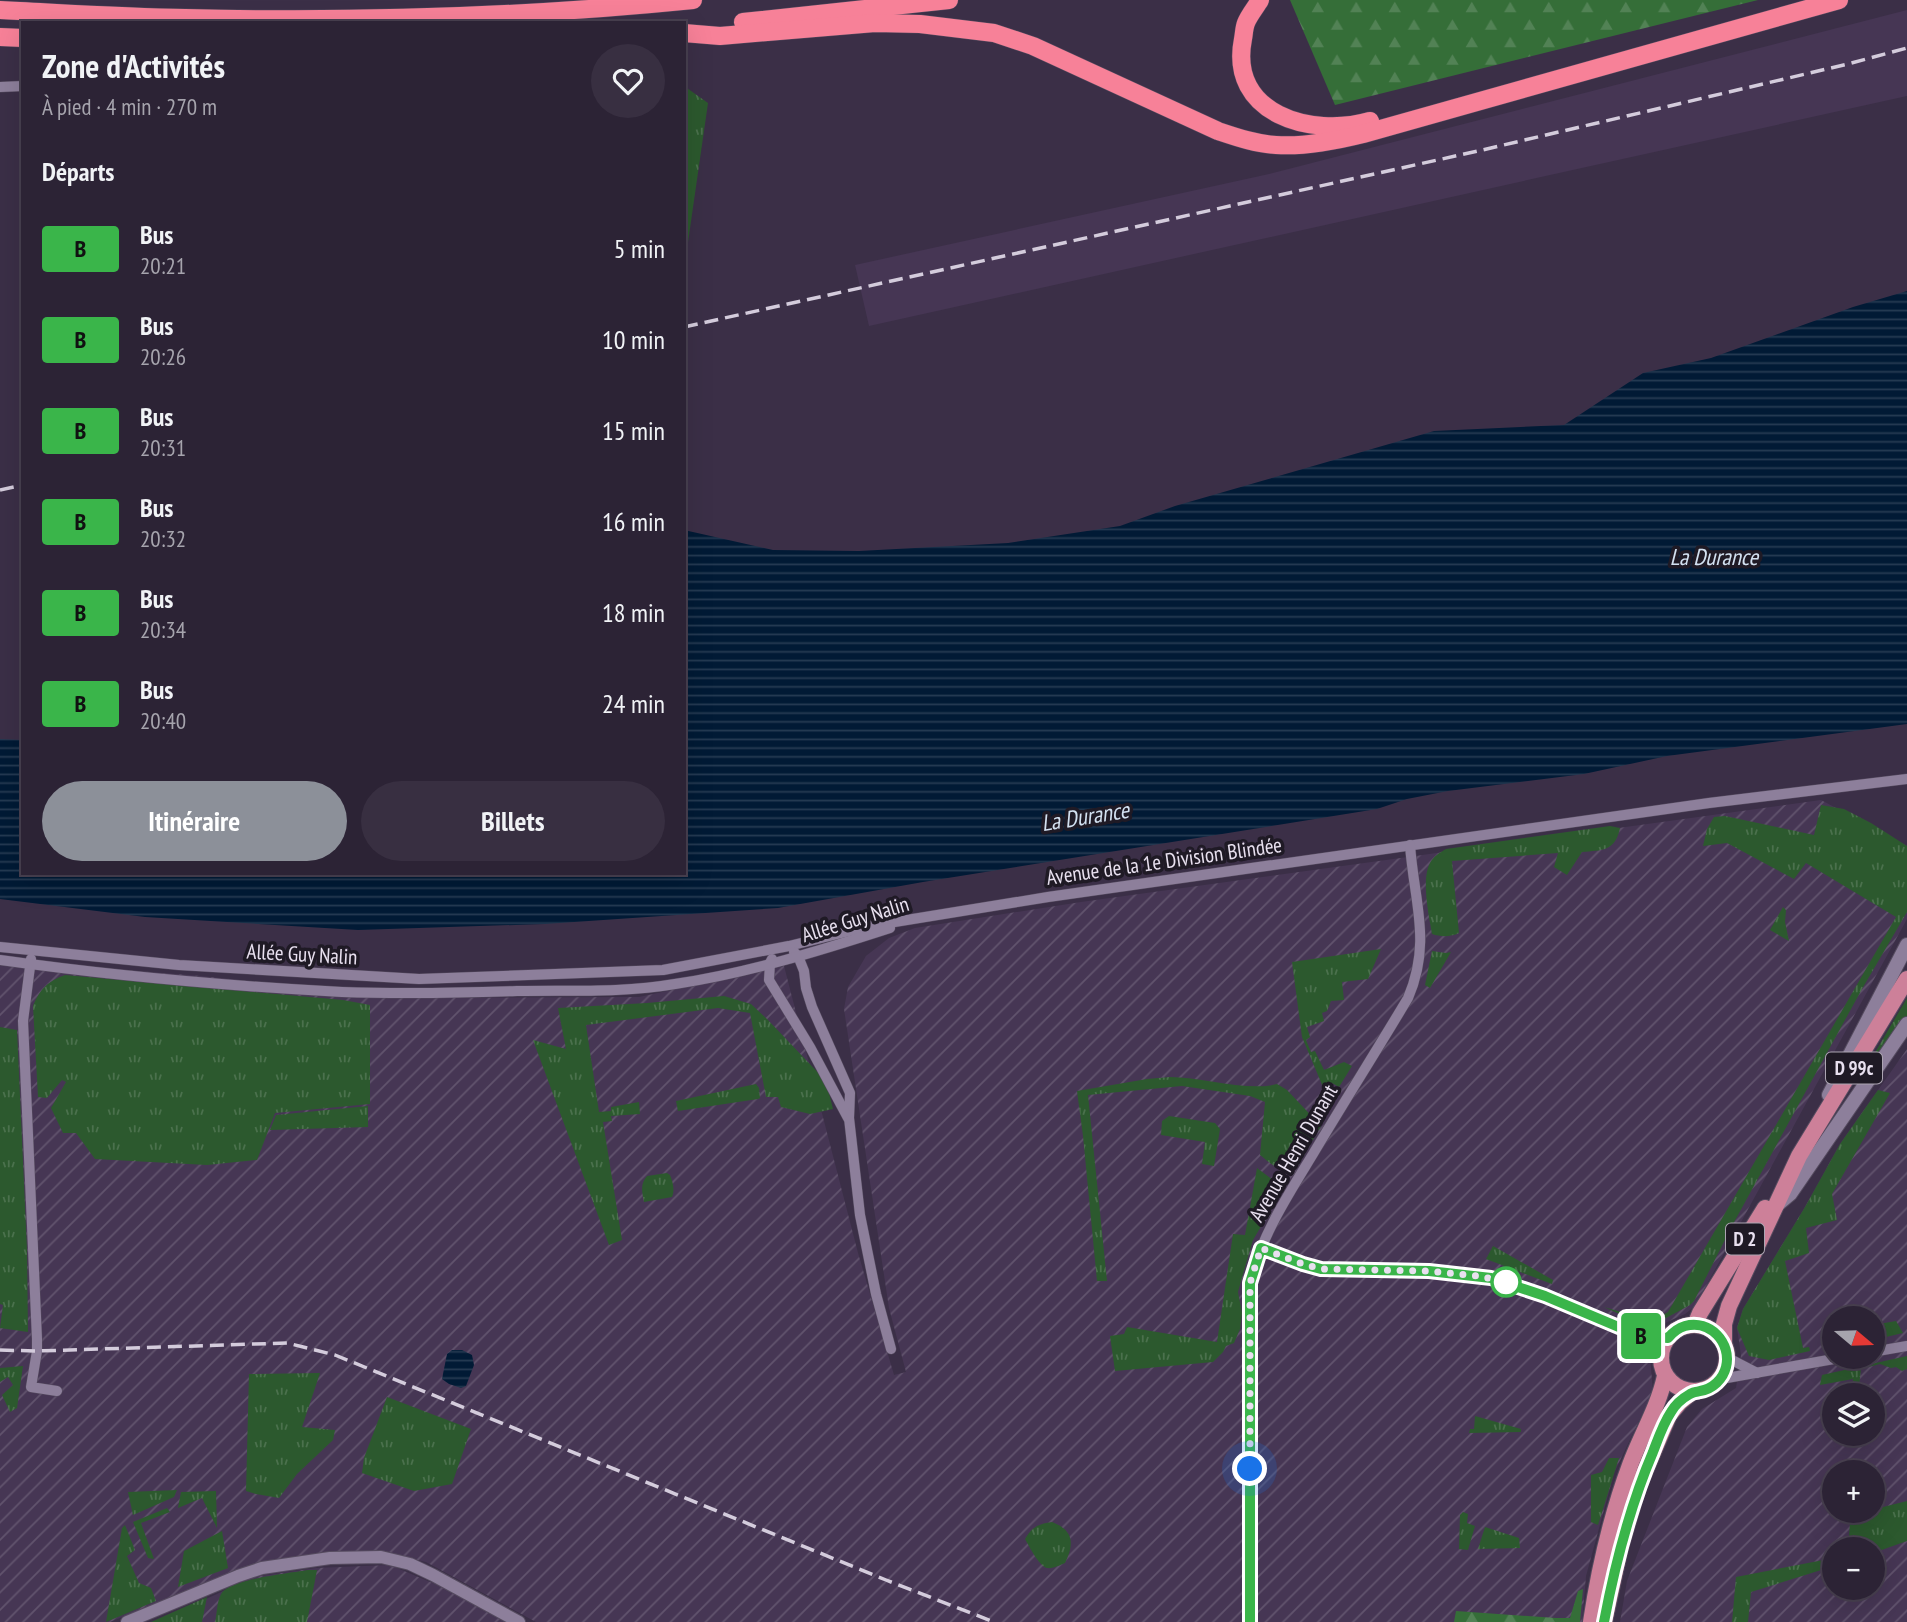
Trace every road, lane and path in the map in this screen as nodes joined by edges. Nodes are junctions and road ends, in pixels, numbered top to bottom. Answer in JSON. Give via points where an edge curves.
{"nodes":[{"id":1,"x":692,"y":0,"type":"edge"},
{"id":2,"x":949,"y":0,"type":"edge"},
{"id":3,"x":1260,"y":0,"type":"edge"},
{"id":4,"x":1801,"y":0,"type":"edge"},
{"id":5,"x":1839,"y":0,"type":"edge"},
{"id":6,"x":0,"y":10,"type":"edge"},
{"id":7,"x":686,"y":31,"type":"edge"},
{"id":8,"x":686,"y":31,"type":"edge"},
{"id":9,"x":0,"y":37,"type":"edge"},
{"id":10,"x":21,"y":38,"type":"edge"},
{"id":11,"x":21,"y":86,"type":"edge"},
{"id":12,"x":0,"y":87,"type":"edge"},
{"id":13,"x":1907,"y":779,"type":"edge"},
{"id":14,"x":1410,"y":845,"type":"junction"},
{"id":15,"x":924,"y":918,"type":"junction"},
{"id":16,"x":1907,"y":944,"type":"edge"},
{"id":17,"x":789,"y":946,"type":"junction"},
{"id":18,"x":0,"y":947,"type":"edge"},
{"id":19,"x":778,"y":948,"type":"junction"},
{"id":20,"x":820,"y":950,"type":"junction"},
{"id":21,"x":32,"y":951,"type":"junction"},
{"id":22,"x":798,"y":956,"type":"junction"},
{"id":23,"x":0,"y":961,"type":"edge"},
{"id":24,"x":770,"y":963,"type":"junction"},
{"id":25,"x":30,"y":964,"type":"junction"},
{"id":26,"x":741,"y":971,"type":"junction"},
{"id":27,"x":804,"y":971,"type":"junction"},
{"id":28,"x":1907,"y":979,"type":"edge"},
{"id":29,"x":769,"y":980,"type":"junction"},
{"id":30,"x":1907,"y":1024,"type":"edge"},
{"id":31,"x":849,"y":1118,"type":"junction"},
{"id":32,"x":1799,"y":1156,"type":"junction"},
{"id":33,"x":1776,"y":1206,"type":"junction"},
{"id":34,"x":1261,"y":1248,"type":"junction"},
{"id":35,"x":1695,"y":1325,"type":"junction"},
{"id":36,"x":1640,"y":1336,"type":"junction"},
{"id":37,"x":1668,"y":1338,"type":"junction"},
{"id":38,"x":1907,"y":1346,"type":"edge"},
{"id":39,"x":891,"y":1349,"type":"dead end"},
{"id":40,"x":1726,"y":1350,"type":"junction"},
{"id":41,"x":1885,"y":1350,"type":"edge"},
{"id":42,"x":1660,"y":1357,"type":"junction"},
{"id":43,"x":1822,"y":1361,"type":"edge"},
{"id":44,"x":1757,"y":1373,"type":"junction"},
{"id":45,"x":1665,"y":1376,"type":"junction"},
{"id":46,"x":1720,"y":1379,"type":"junction"},
{"id":47,"x":57,"y":1391,"type":"dead end"},
{"id":48,"x":1692,"y":1392,"type":"junction"},
{"id":49,"x":127,"y":1622,"type":"edge"},
{"id":50,"x":519,"y":1622,"type":"edge"},
{"id":51,"x":1250,"y":1622,"type":"edge"},
{"id":52,"x":1591,"y":1622,"type":"edge"},
{"id":53,"x":1604,"y":1622,"type":"edge"}],
"edges":[{"from":1,"to":6,"type":"highway","via":[[420,18],[185,18]]},
{"from":2,"to":7,"type":"highway"},
{"from":3,"to":4,"type":"highway","via":[[1246,22],[1240,53],[1244,80],[1257,99],[1293,121],[1338,126],[1361,124]]},
{"from":5,"to":8,"type":"highway","via":[[1363,134],[1320,143],[1276,145],[1218,131],[1033,46],[994,33],[875,23],[720,36]]},
{"from":9,"to":10,"type":"highway"},
{"from":11,"to":12,"type":"street"},
{"from":13,"to":14,"type":"street","name":"Avenue de la 1e Division Blindée"},
{"from":14,"to":15,"type":"street","name":"Avenue de la 1e Division Blindée"},
{"from":14,"to":34,"type":"street","name":"Avenue Henri Dunant","via":[[1422,942],[1415,981]]},
{"from":15,"to":17,"type":"street","name":"Allée Guy Nalin"},
{"from":15,"to":20,"type":"street","name":"Allée Guy Nalin"},
{"from":16,"to":32,"type":"main road","number":"D 2"},
{"from":17,"to":19,"type":"street","name":"Allée Guy Nalin"},
{"from":17,"to":22,"type":"street"},
{"from":18,"to":21,"type":"street","name":"Allée Guy Nalin"},
{"from":19,"to":21,"type":"street","name":"Allée Guy Nalin","via":[[663,970],[419,979]]},
{"from":19,"to":24,"type":"street"},
{"from":20,"to":22,"type":"street","name":"Allée Guy Nalin"},
{"from":20,"to":27,"type":"street"},
{"from":21,"to":25,"type":"street"},
{"from":22,"to":24,"type":"street","name":"Allée Guy Nalin"},
{"from":22,"to":27,"type":"street"},
{"from":23,"to":25,"type":"street","name":"Allée Guy Nalin"},
{"from":24,"to":26,"type":"street","name":"Allée Guy Nalin"},
{"from":24,"to":29,"type":"street"},
{"from":25,"to":26,"type":"street","name":"Allée Guy Nalin","via":[[170,980],[343,992],[444,993],[639,988]]},
{"from":25,"to":47,"type":"street","via":[[23,1021],[37,1339],[31,1387]]},
{"from":26,"to":29,"type":"street"},
{"from":27,"to":31,"type":"street","via":[[812,1007],[850,1093]]},
{"from":28,"to":32,"type":"main road","number":"D 99c"},
{"from":29,"to":31,"type":"street"},
{"from":30,"to":33,"type":"main road","number":"D 2","via":[[1790,1194]]},
{"from":31,"to":39,"type":"street","via":[[860,1215]]},
{"from":32,"to":33,"type":"main road","number":"D 99c"},
{"from":32,"to":35,"type":"main road","number":"D 2"},
{"from":33,"to":40,"type":"main road","number":"D 2","via":[[1729,1306],[1724,1324]]},
{"from":34,"to":36,"type":"street","via":[[1321,1269],[1429,1271],[1491,1278]]},
{"from":34,"to":51,"type":"street","name":"Avenue Henri Dunant","via":[[1250,1283]]},
{"from":35,"to":37,"type":"main road","via":[[1675,1330]]},
{"from":35,"to":40,"type":"main road","via":[[1717,1333]]},
{"from":36,"to":37,"type":"street"},
{"from":36,"to":42,"type":"street"},
{"from":37,"to":42,"type":"main road"},
{"from":38,"to":41,"type":"street"},
{"from":40,"to":44,"type":"street"},
{"from":40,"to":46,"type":"main road","via":[[1726,1369]]},
{"from":42,"to":45,"type":"main road"},
{"from":43,"to":44,"type":"street"},
{"from":44,"to":46,"type":"street"},
{"from":45,"to":48,"type":"main road"},
{"from":45,"to":52,"type":"main road","via":[[1618,1500]]},
{"from":46,"to":48,"type":"main road","via":[[1708,1389]]},
{"from":48,"to":53,"type":"main road","via":[[1669,1415],[1638,1487]]},
{"from":49,"to":50,"type":"street","via":[[262,1568],[381,1557],[410,1564]]}]}
